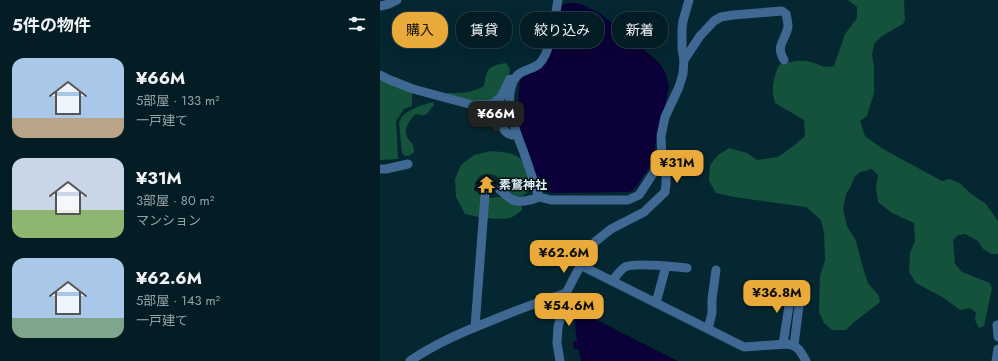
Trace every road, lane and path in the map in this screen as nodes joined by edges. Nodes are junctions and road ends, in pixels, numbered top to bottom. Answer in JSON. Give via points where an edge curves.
{"nodes":[{"id":1,"x":397,"y":0,"type":"edge"},
{"id":2,"x":558,"y":0,"type":"edge"},
{"id":3,"x":689,"y":0,"type":"edge"},
{"id":4,"x":380,"y":6,"type":"edge"},
{"id":5,"x":684,"y":60,"type":"junction"},
{"id":6,"x":784,"y":60,"type":"dead end"},
{"id":7,"x":380,"y":75,"type":"edge"},
{"id":8,"x":517,"y":75,"type":"junction"},
{"id":9,"x":493,"y":104,"type":"junction"},
{"id":10,"x":517,"y":135,"type":"junction"},
{"id":11,"x":662,"y":160,"type":"junction"},
{"id":12,"x":408,"y":164,"type":"dead end"},
{"id":13,"x":380,"y":169,"type":"edge"},
{"id":14,"x":500,"y":190,"type":"dead end"},
{"id":15,"x":485,"y":195,"type":"dead end"},
{"id":16,"x":539,"y":197,"type":"junction"},
{"id":17,"x":580,"y":265,"type":"junction"},
{"id":18,"x":666,"y":266,"type":"junction"},
{"id":19,"x":687,"y":268,"type":"dead end"},
{"id":20,"x":716,"y":270,"type":"dead end"},
{"id":21,"x":612,"y":281,"type":"junction"},
{"id":22,"x":566,"y":293,"type":"junction"},
{"id":23,"x":656,"y":303,"type":"junction"},
{"id":24,"x":997,"y":326,"type":"edge"},
{"id":25,"x":475,"y":327,"type":"junction"},
{"id":26,"x":708,"y":329,"type":"junction"},
{"id":27,"x":998,"y":337,"type":"edge"},
{"id":28,"x":783,"y":344,"type":"junction"},
{"id":29,"x":794,"y":345,"type":"junction"},
{"id":30,"x":998,"y":349,"type":"edge"},
{"id":31,"x":410,"y":361,"type":"edge"},
{"id":32,"x":560,"y":361,"type":"edge"},
{"id":33,"x":806,"y":361,"type":"edge"},
{"id":34,"x":996,"y":361,"type":"edge"}],
"edges":[{"from":1,"to":4,"type":"street"},
{"from":2,"to":8,"type":"street","via":[[548,50],[539,63]]},
{"from":3,"to":5,"type":"street","via":[[682,28]]},
{"from":5,"to":6,"type":"street","via":[[700,36],[721,17],[782,11],[786,14],[788,26],[780,48]]},
{"from":5,"to":11,"type":"street","via":[[679,87],[665,117]]},
{"from":7,"to":9,"type":"street","via":[[413,89],[447,99],[473,105]]},
{"from":8,"to":9,"type":"street","via":[[511,78],[501,97]]},
{"from":8,"to":10,"type":"street","via":[[510,92],[510,102]]},
{"from":9,"to":10,"type":"street","via":[[497,108],[502,126],[512,136]]},
{"from":10,"to":16,"type":"street"},
{"from":11,"to":16,"type":"street","via":[[639,195],[628,200],[551,200]]},
{"from":11,"to":17,"type":"street","via":[[666,168],[665,192],[644,212],[611,229],[596,241]]},
{"from":12,"to":13,"type":"street"},
{"from":14,"to":16,"type":"street","via":[[513,200],[531,200]]},
{"from":15,"to":25,"type":"street"},
{"from":17,"to":21,"type":"street"},
{"from":17,"to":22,"type":"street"},
{"from":18,"to":19,"type":"street"},
{"from":18,"to":21,"type":"street","via":[[624,267]]},
{"from":18,"to":23,"type":"street"},
{"from":20,"to":26,"type":"street"},
{"from":21,"to":23,"type":"street"},
{"from":22,"to":25,"type":"street"},
{"from":22,"to":32,"type":"street","via":[[558,327]]},
{"from":23,"to":26,"type":"street"},
{"from":24,"to":27,"type":"street"},
{"from":25,"to":31,"type":"street"},
{"from":26,"to":28,"type":"street","via":[[744,347]]},
{"from":28,"to":29,"type":"street"},
{"from":28,"to":29,"type":"street","via":[[796,289]]},
{"from":29,"to":33,"type":"street"},
{"from":30,"to":34,"type":"street"}]}
